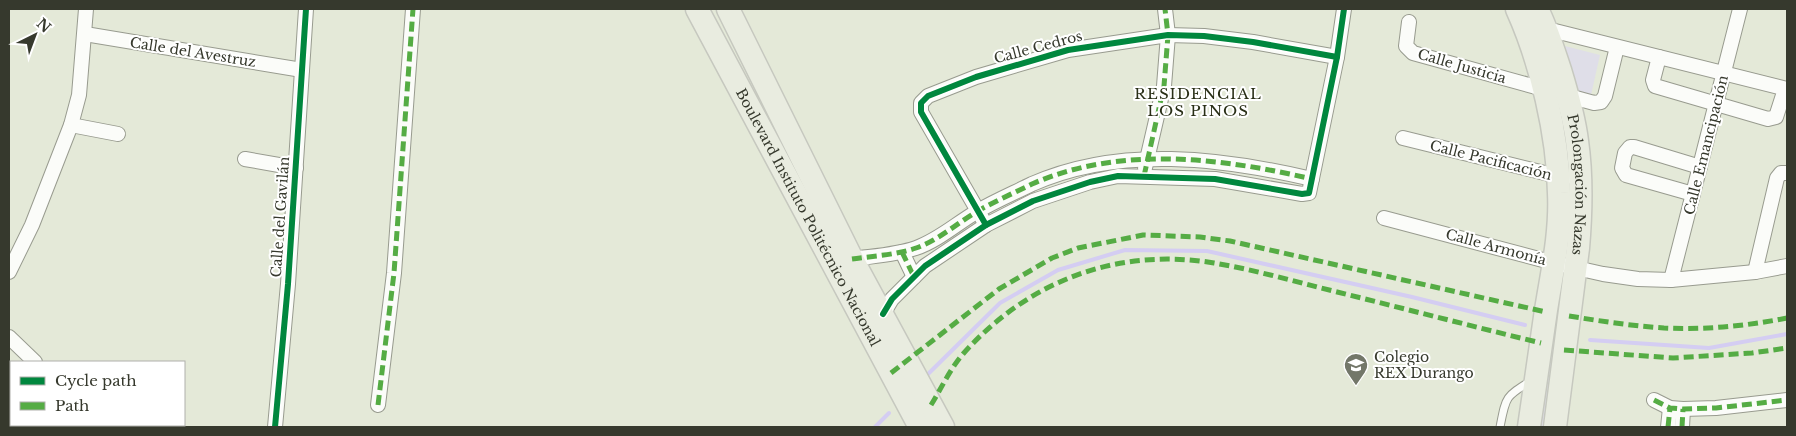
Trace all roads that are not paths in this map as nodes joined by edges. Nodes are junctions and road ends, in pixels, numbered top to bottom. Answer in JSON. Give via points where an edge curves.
{"nodes":[{"id":1,"x":86,"y":9,"type":"edge"},
{"id":2,"x":306,"y":9,"type":"edge"},
{"id":3,"x":412,"y":9,"type":"edge"},
{"id":4,"x":697,"y":9,"type":"edge"},
{"id":5,"x":728,"y":9,"type":"edge"},
{"id":6,"x":1165,"y":9,"type":"edge"},
{"id":7,"x":1344,"y":9,"type":"edge"},
{"id":8,"x":1517,"y":9,"type":"edge"},
{"id":9,"x":1537,"y":9,"type":"edge"},
{"id":10,"x":1740,"y":9,"type":"edge"},
{"id":11,"x":1409,"y":22,"type":"dead end"},
{"id":12,"x":1547,"y":29,"type":"junction"},
{"id":13,"x":85,"y":34,"type":"junction"},
{"id":14,"x":1168,"y":35,"type":"junction"},
{"id":15,"x":1617,"y":47,"type":"junction"},
{"id":16,"x":1337,"y":57,"type":"junction"},
{"id":17,"x":1659,"y":57,"type":"junction"},
{"id":18,"x":302,"y":70,"type":"junction"},
{"id":19,"x":1724,"y":73,"type":"junction"},
{"id":20,"x":1544,"y":89,"type":"junction"},
{"id":21,"x":1786,"y":89,"type":"edge"},
{"id":22,"x":1568,"y":96,"type":"junction"},
{"id":23,"x":1716,"y":104,"type":"junction"},
{"id":24,"x":71,"y":125,"type":"junction"},
{"id":25,"x":118,"y":134,"type":"dead end"},
{"id":26,"x":1403,"y":138,"type":"dead end"},
{"id":27,"x":245,"y":159,"type":"dead end"},
{"id":28,"x":1146,"y":160,"type":"junction"},
{"id":29,"x":1700,"y":167,"type":"junction"},
{"id":30,"x":296,"y":168,"type":"junction"},
{"id":31,"x":1787,"y":173,"type":"edge"},
{"id":32,"x":1144,"y":176,"type":"junction"},
{"id":33,"x":1312,"y":179,"type":"junction"},
{"id":34,"x":1569,"y":179,"type":"junction"},
{"id":35,"x":1693,"y":194,"type":"junction"},
{"id":36,"x":978,"y":212,"type":"junction"},
{"id":37,"x":1384,"y":218,"type":"dead end"},
{"id":38,"x":986,"y":225,"type":"junction"},
{"id":39,"x":937,"y":238,"type":"junction"},
{"id":40,"x":902,"y":252,"type":"junction"},
{"id":41,"x":943,"y":252,"type":"junction"},
{"id":42,"x":843,"y":261,"type":"junction"},
{"id":43,"x":1554,"y":263,"type":"junction"},
{"id":44,"x":1787,"y":266,"type":"edge"},
{"id":45,"x":1575,"y":268,"type":"junction"},
{"id":46,"x":9,"y":272,"type":"edge"},
{"id":47,"x":1755,"y":272,"type":"junction"},
{"id":48,"x":914,"y":277,"type":"junction"},
{"id":49,"x":1671,"y":280,"type":"junction"},
{"id":50,"x":883,"y":314,"type":"junction"},
{"id":51,"x":9,"y":337,"type":"edge"},
{"id":52,"x":34,"y":361,"type":"edge"},
{"id":53,"x":1536,"y":377,"type":"junction"},
{"id":54,"x":1654,"y":400,"type":"dead end"},
{"id":55,"x":1787,"y":400,"type":"edge"},
{"id":56,"x":378,"y":405,"type":"dead end"},
{"id":57,"x":1677,"y":409,"type":"junction"},
{"id":58,"x":275,"y":427,"type":"edge"},
{"id":59,"x":920,"y":427,"type":"edge"},
{"id":60,"x":943,"y":427,"type":"edge"},
{"id":61,"x":1500,"y":427,"type":"edge"},
{"id":62,"x":1529,"y":427,"type":"edge"},
{"id":63,"x":1555,"y":427,"type":"edge"},
{"id":64,"x":1668,"y":427,"type":"edge"},
{"id":65,"x":1682,"y":427,"type":"edge"}],
"edges":[{"from":1,"to":13,"type":"street"},
{"from":2,"to":18,"type":"street","name":"Calle del Gavilán"},
{"from":3,"to":56,"type":"street","via":[[394,273]]},
{"from":4,"to":42,"type":"main road","name":"Boulevard Instituto Politécnico Nacional"},
{"from":5,"to":42,"type":"main road","name":"Boulevard Instituto Politécnico Nacional"},
{"from":6,"to":14,"type":"street"},
{"from":7,"to":16,"type":"street"},
{"from":8,"to":20,"type":"main road","name":"Prolongación Nazas"},
{"from":9,"to":12,"type":"main road","name":"Prolongación Nazas"},
{"from":10,"to":19,"type":"street","name":"Calle Emancipación"},
{"from":11,"to":20,"type":"street","name":"Calle Justicia","via":[[1406,46],[1412,53]]},
{"from":12,"to":15,"type":"street"},
{"from":12,"to":22,"type":"main road","name":"Prolongación Nazas"},
{"from":13,"to":18,"type":"street","name":"Calle del Avestruz"},
{"from":13,"to":24,"type":"street","via":[[79,95]]},
{"from":14,"to":16,"type":"street","name":"Calle Cedros","via":[[1253,42]]},
{"from":14,"to":28,"type":"street","via":[[1164,86]]},
{"from":14,"to":36,"type":"street","name":"Calle Cedros","via":[[1068,50],[976,77],[924,98],[920,103],[921,112]]},
{"from":15,"to":17,"type":"street"},
{"from":15,"to":22,"type":"street","name":"Calle Justicia","via":[[1604,100],[1594,103]]},
{"from":16,"to":33,"type":"street"},
{"from":17,"to":19,"type":"street"},
{"from":17,"to":23,"type":"street","via":[[1653,80],[1655,86]]},
{"from":18,"to":30,"type":"street","name":"Calle del Gavilán"},
{"from":19,"to":21,"type":"street"},
{"from":19,"to":23,"type":"street","name":"Calle Emancipación"},
{"from":20,"to":22,"type":"street","name":"Calle Justicia"},
{"from":20,"to":34,"type":"main road","name":"Prolongación Nazas"},
{"from":21,"to":23,"type":"street","via":[[1778,113],[1772,119]]},
{"from":22,"to":34,"type":"main road","name":"Prolongación Nazas","via":[[1578,142]]},
{"from":23,"to":29,"type":"street","name":"Calle Emancipación"},
{"from":24,"to":25,"type":"street"},
{"from":24,"to":46,"type":"street","via":[[32,225]]},
{"from":26,"to":34,"type":"street","name":"Calle Pacificación"},
{"from":27,"to":30,"type":"street"},
{"from":28,"to":32,"type":"street"},
{"from":28,"to":33,"type":"street","via":[[1204,160]]},
{"from":28,"to":36,"type":"street","via":[[1123,160],[1063,173]]},
{"from":29,"to":35,"type":"street","name":"Calle Emancipación"},
{"from":29,"to":35,"type":"street","via":[[1634,147],[1625,153],[1622,168],[1626,174]]},
{"from":30,"to":58,"type":"street","name":"Calle del Gavilán"},
{"from":31,"to":47,"type":"street","via":[[1781,173],[1777,178]]},
{"from":32,"to":33,"type":"street","via":[[1215,179],[1306,194]]},
{"from":32,"to":38,"type":"street","via":[[1118,176],[1064,189]]},
{"from":34,"to":43,"type":"main road","name":"Prolongación Nazas","via":[[1558,222]]},
{"from":34,"to":45,"type":"main road","name":"Prolongación Nazas","via":[[1580,223]]},
{"from":35,"to":49,"type":"street","name":"Calle Emancipación"},
{"from":36,"to":38,"type":"street","name":"Calle Cedros"},
{"from":36,"to":39,"type":"street"},
{"from":37,"to":43,"type":"street","name":"Calle Armonía"},
{"from":38,"to":41,"type":"street"},
{"from":39,"to":40,"type":"street"},
{"from":39,"to":41,"type":"street"},
{"from":40,"to":42,"type":"street"},
{"from":40,"to":48,"type":"street"},
{"from":41,"to":48,"type":"street"},
{"from":42,"to":50,"type":"main road","name":"Boulevard Instituto Politécnico Nacional"},
{"from":42,"to":59,"type":"main road","name":"Boulevard Instituto Politécnico Nacional"},
{"from":43,"to":45,"type":"street","name":"Calle Armonía"},
{"from":43,"to":53,"type":"main road","name":"Prolongación Nazas"},
{"from":44,"to":47,"type":"street","name":"Calle Armonía"},
{"from":45,"to":49,"type":"street","name":"Calle Armonía","via":[[1638,279]]},
{"from":45,"to":63,"type":"main road","name":"Prolongación Nazas"},
{"from":47,"to":49,"type":"street","name":"Calle Armonía"},
{"from":48,"to":50,"type":"street","via":[[892,299]]},
{"from":50,"to":60,"type":"main road","name":"Boulevard Instituto Politécnico Nacional"},
{"from":51,"to":52,"type":"street"},
{"from":53,"to":61,"type":"lane","via":[[1510,394]]},
{"from":53,"to":62,"type":"main road","name":"Prolongación Nazas"},
{"from":54,"to":57,"type":"street"},
{"from":55,"to":57,"type":"street"},
{"from":57,"to":64,"type":"street"},
{"from":57,"to":65,"type":"street"}]}
